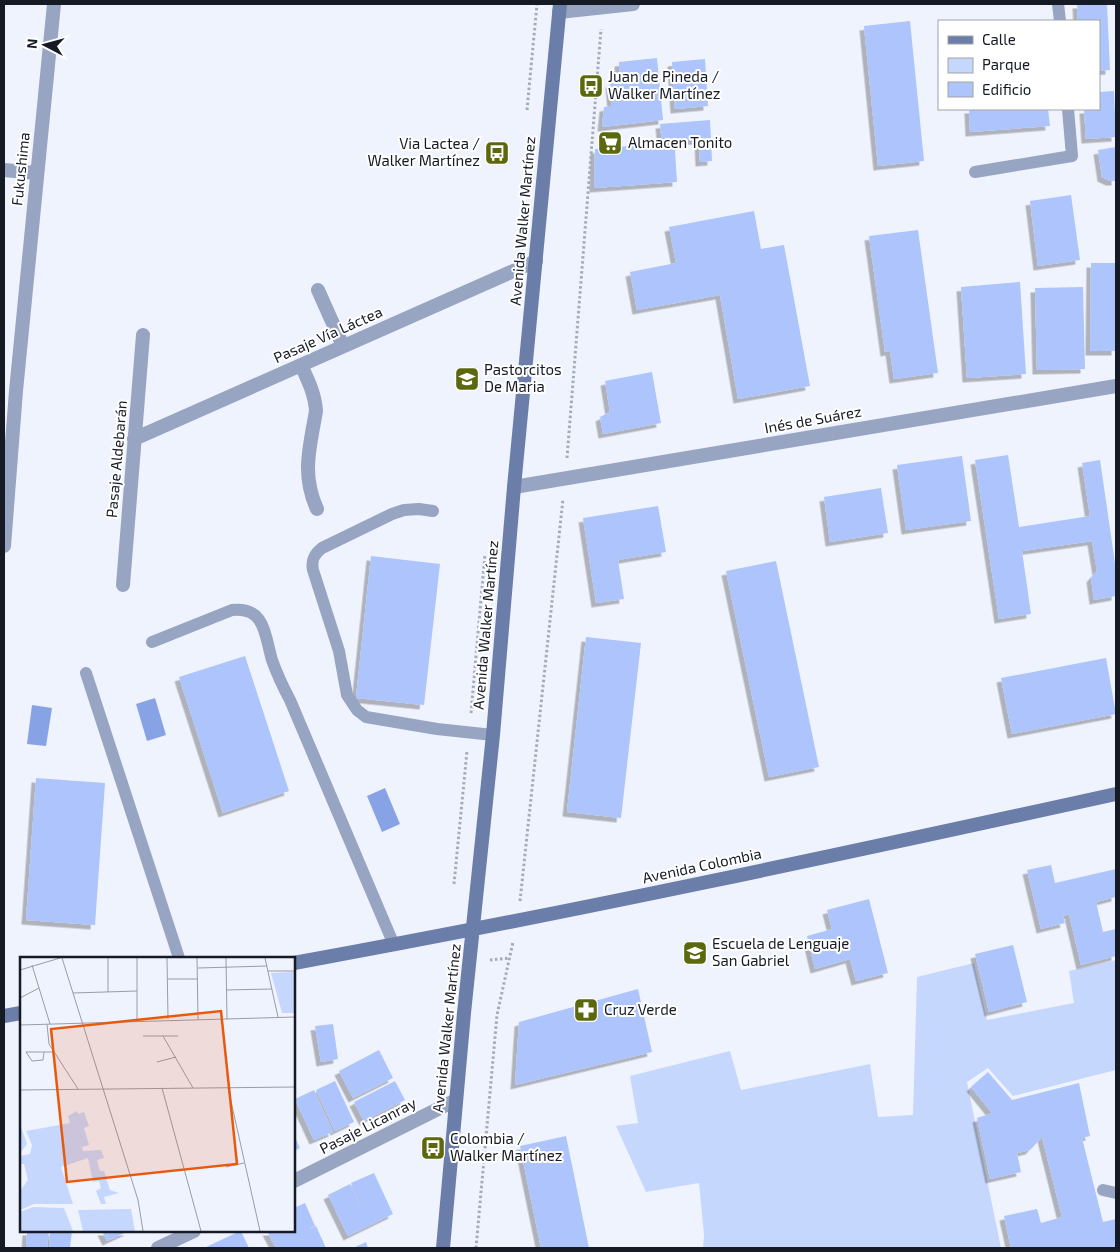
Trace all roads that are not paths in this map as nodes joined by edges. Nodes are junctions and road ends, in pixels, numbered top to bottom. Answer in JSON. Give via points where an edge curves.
{"nodes":[{"id":1,"x":54,"y":4,"type":"edge"},
{"id":2,"x":633,"y":4,"type":"edge"},
{"id":3,"x":1058,"y":4,"type":"edge"},
{"id":4,"x":560,"y":8,"type":"edge"},
{"id":5,"x":1060,"y":20,"type":"edge"},
{"id":6,"x":1068,"y":110,"type":"edge"},
{"id":7,"x":4,"y":170,"type":"edge"},
{"id":8,"x":975,"y":172,"type":"dead end"},
{"id":9,"x":37,"y":173,"type":"junction"},
{"id":10,"x":536,"y":261,"type":"junction"},
{"id":11,"x":318,"y":290,"type":"dead end"},
{"id":12,"x":143,"y":335,"type":"dead end"},
{"id":13,"x":343,"y":346,"type":"junction"},
{"id":14,"x":301,"y":365,"type":"junction"},
{"id":15,"x":1116,"y":386,"type":"edge"},
{"id":16,"x":10,"y":390,"type":"edge"},
{"id":17,"x":134,"y":439,"type":"junction"},
{"id":18,"x":514,"y":487,"type":"junction"},
{"id":19,"x":317,"y":509,"type":"dead end"},
{"id":20,"x":433,"y":511,"type":"dead end"},
{"id":21,"x":4,"y":546,"type":"edge"},
{"id":22,"x":123,"y":585,"type":"dead end"},
{"id":23,"x":152,"y":642,"type":"dead end"},
{"id":24,"x":86,"y":673,"type":"dead end"},
{"id":25,"x":493,"y":735,"type":"junction"},
{"id":26,"x":1116,"y":794,"type":"edge"},
{"id":27,"x":473,"y":931,"type":"junction"},
{"id":28,"x":394,"y":945,"type":"junction"},
{"id":29,"x":179,"y":957,"type":"edge"},
{"id":30,"x":295,"y":963,"type":"edge"},
{"id":31,"x":20,"y":1013,"type":"edge"},
{"id":32,"x":4,"y":1016,"type":"edge"},
{"id":33,"x":456,"y":1100,"type":"junction"},
{"id":34,"x":295,"y":1180,"type":"edge"},
{"id":35,"x":1103,"y":1190,"type":"dead end"},
{"id":36,"x":1116,"y":1193,"type":"edge"},
{"id":37,"x":192,"y":1232,"type":"edge"},
{"id":38,"x":163,"y":1247,"type":"edge"},
{"id":39,"x":443,"y":1248,"type":"edge"}],
"edges":[{"from":1,"to":9,"type":"street","name":"Fukushima"},
{"from":2,"to":4,"type":"street"},
{"from":3,"to":5,"type":"lane"},
{"from":4,"to":10,"type":"main road","name":"Avenida Walker Martínez"},
{"from":6,"to":8,"type":"lane","via":[[1072,156]]},
{"from":7,"to":9,"type":"street"},
{"from":9,"to":16,"type":"street","name":"Fukushima"},
{"from":10,"to":13,"type":"street","name":"Pasaje Vía Láctea"},
{"from":10,"to":18,"type":"main road","name":"Avenida Walker Martínez"},
{"from":11,"to":13,"type":"street"},
{"from":12,"to":17,"type":"street","name":"Pasaje Aldebarán"},
{"from":13,"to":14,"type":"street","name":"Pasaje Vía Láctea"},
{"from":14,"to":17,"type":"street","name":"Pasaje Vía Láctea"},
{"from":14,"to":19,"type":"street","via":[[315,402],[307,471],[310,494]]},
{"from":15,"to":18,"type":"street","name":"Inés de Suárez"},
{"from":16,"to":21,"type":"street","name":"Fukushima"},
{"from":17,"to":22,"type":"street","name":"Pasaje Aldebarán"},
{"from":18,"to":25,"type":"main road","name":"Avenida Walker Martínez"},
{"from":20,"to":25,"type":"lane","via":[[404,510],[383,518],[322,548],[313,559],[312,570],[339,651],[347,695],[357,710],[366,716]]},
{"from":23,"to":28,"type":"lane","via":[[232,610],[241,609],[257,617],[265,631],[276,674],[294,709]]},
{"from":24,"to":29,"type":"lane"},
{"from":25,"to":27,"type":"main road","name":"Avenida Walker Martínez"},
{"from":26,"to":27,"type":"main road","name":"Avenida Colombia"},
{"from":27,"to":28,"type":"main road","name":"Avenida Colombia"},
{"from":27,"to":33,"type":"main road","name":"Avenida Walker Martínez"},
{"from":28,"to":30,"type":"main road","name":"Avenida Colombia"},
{"from":31,"to":32,"type":"main road"},
{"from":33,"to":34,"type":"street","name":"Pasaje Licanray"},
{"from":33,"to":39,"type":"main road","name":"Avenida Walker Martínez"},
{"from":35,"to":36,"type":"lane"},
{"from":37,"to":38,"type":"street"}]}
